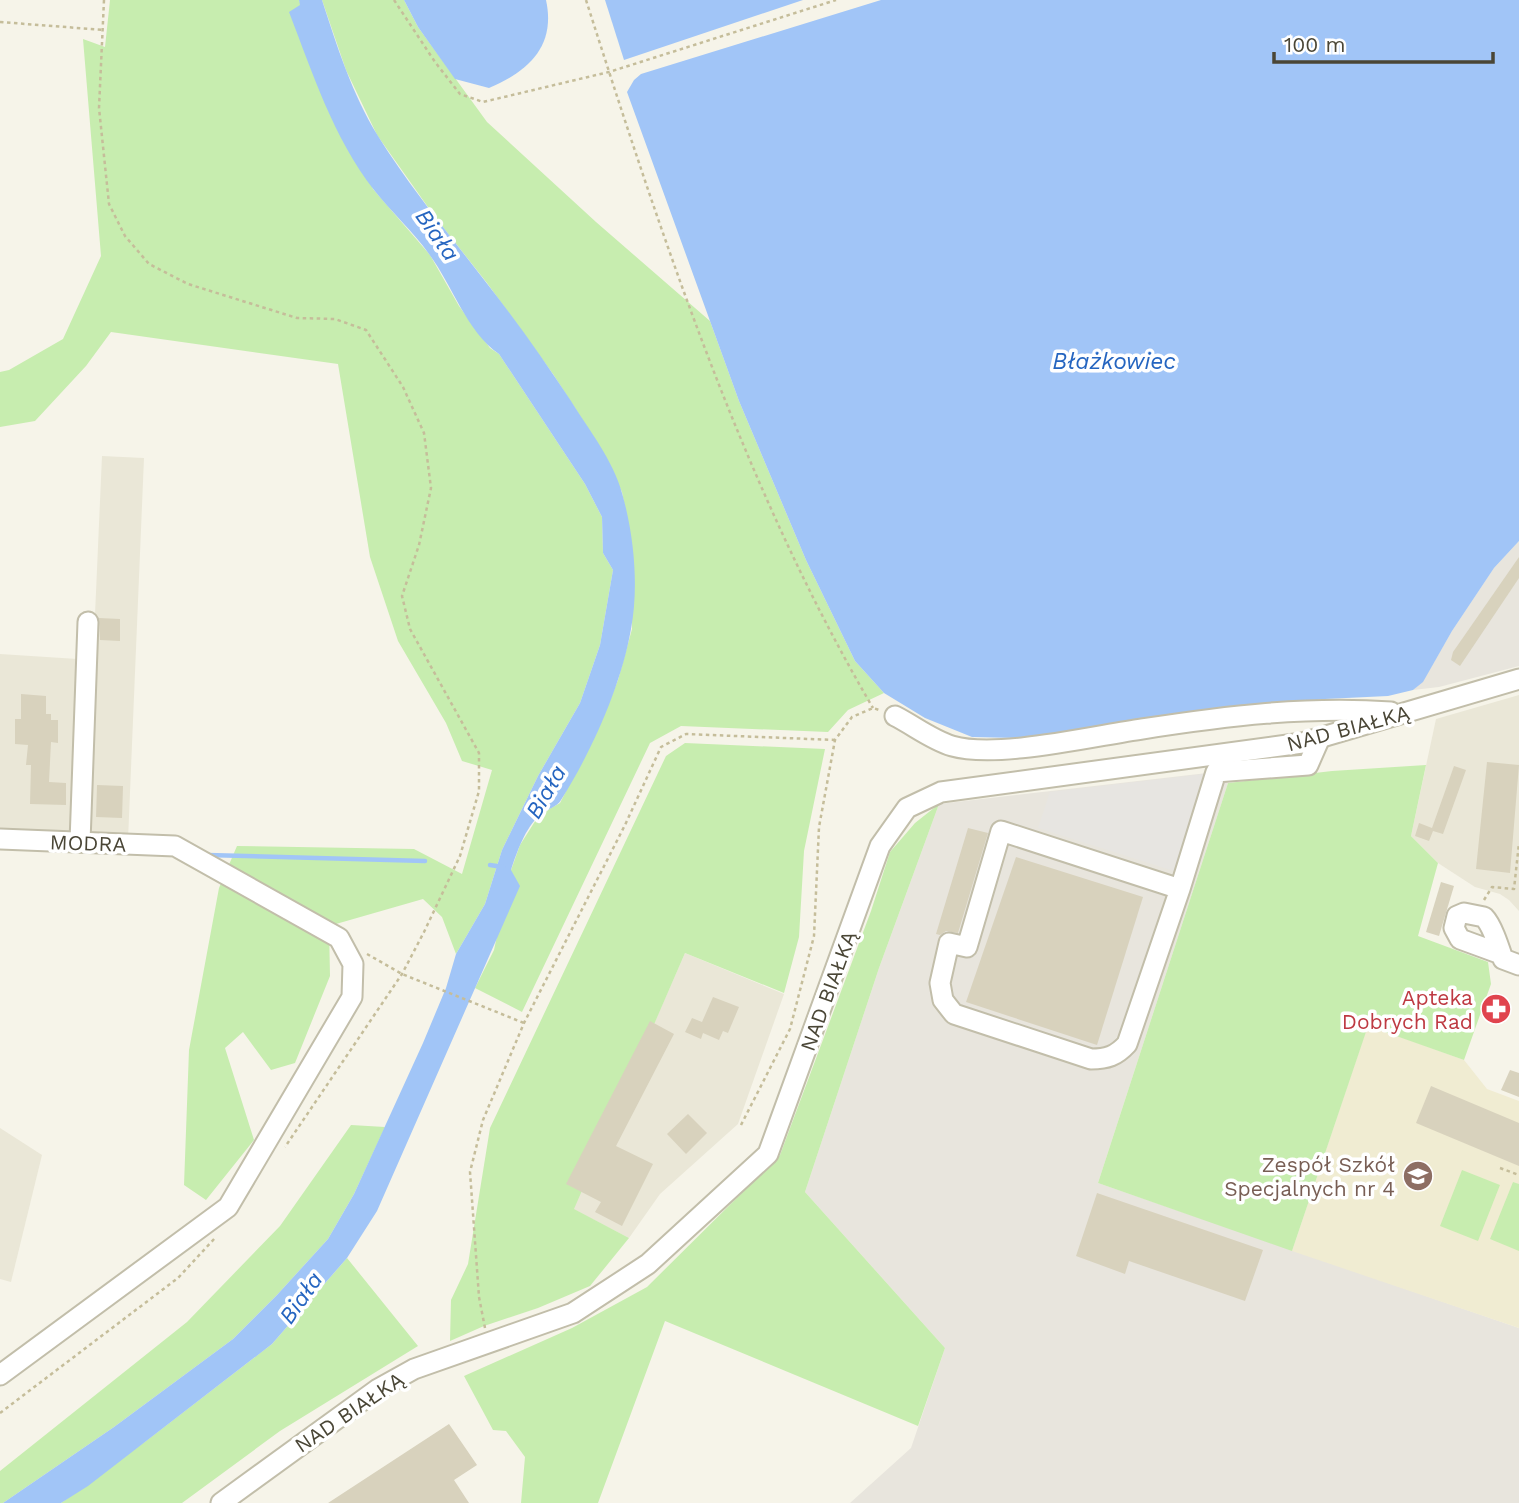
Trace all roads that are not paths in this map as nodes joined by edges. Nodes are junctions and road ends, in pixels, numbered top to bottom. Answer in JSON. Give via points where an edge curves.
{"nodes":[{"id":1,"x":88,"y":622,"type":"dead end"},
{"id":2,"x":1519,"y":679,"type":"edge"},
{"id":3,"x":1403,"y":713,"type":"junction"},
{"id":4,"x":895,"y":716,"type":"road end"},
{"id":5,"x":1319,"y":740,"type":"junction"},
{"id":6,"x":0,"y":839,"type":"edge"},
{"id":7,"x":79,"y":842,"type":"junction"},
{"id":8,"x":1180,"y":889,"type":"junction"},
{"id":9,"x":1501,"y":954,"type":"junction"},
{"id":10,"x":1519,"y":965,"type":"edge"},
{"id":11,"x":0,"y":1375,"type":"edge"},
{"id":12,"x":221,"y":1503,"type":"edge"}],
"edges":[{"from":1,"to":7,"type":"street"},
{"from":2,"to":3,"type":"street","name":"NAD BIAŁKĄ"},
{"from":3,"to":4,"type":"street","via":[[1274,711],[1026,747],[982,749],[951,746]]},
{"from":3,"to":5,"type":"street","name":"NAD BIAŁKĄ"},
{"from":5,"to":8,"type":"street","via":[[1308,765],[1216,772]]},
{"from":5,"to":12,"type":"street","name":"NAD BIAŁKĄ","via":[[941,792],[908,808],[880,846],[768,1154],[649,1264],[573,1313],[414,1369]]},
{"from":6,"to":7,"type":"street","name":"MODRA"},
{"from":7,"to":11,"type":"street","name":"MODRA","via":[[175,846],[340,938],[353,964],[352,997],[228,1208]]},
{"from":8,"to":8,"type":"street","via":[[1001,831],[967,947],[949,943],[940,983],[943,1000],[954,1014],[1091,1059],[1118,1054],[1127,1044]]},
{"from":9,"to":9,"type":"street","via":[[1465,943],[1454,928],[1457,915],[1476,914],[1488,922]]},
{"from":9,"to":10,"type":"street"}]}
